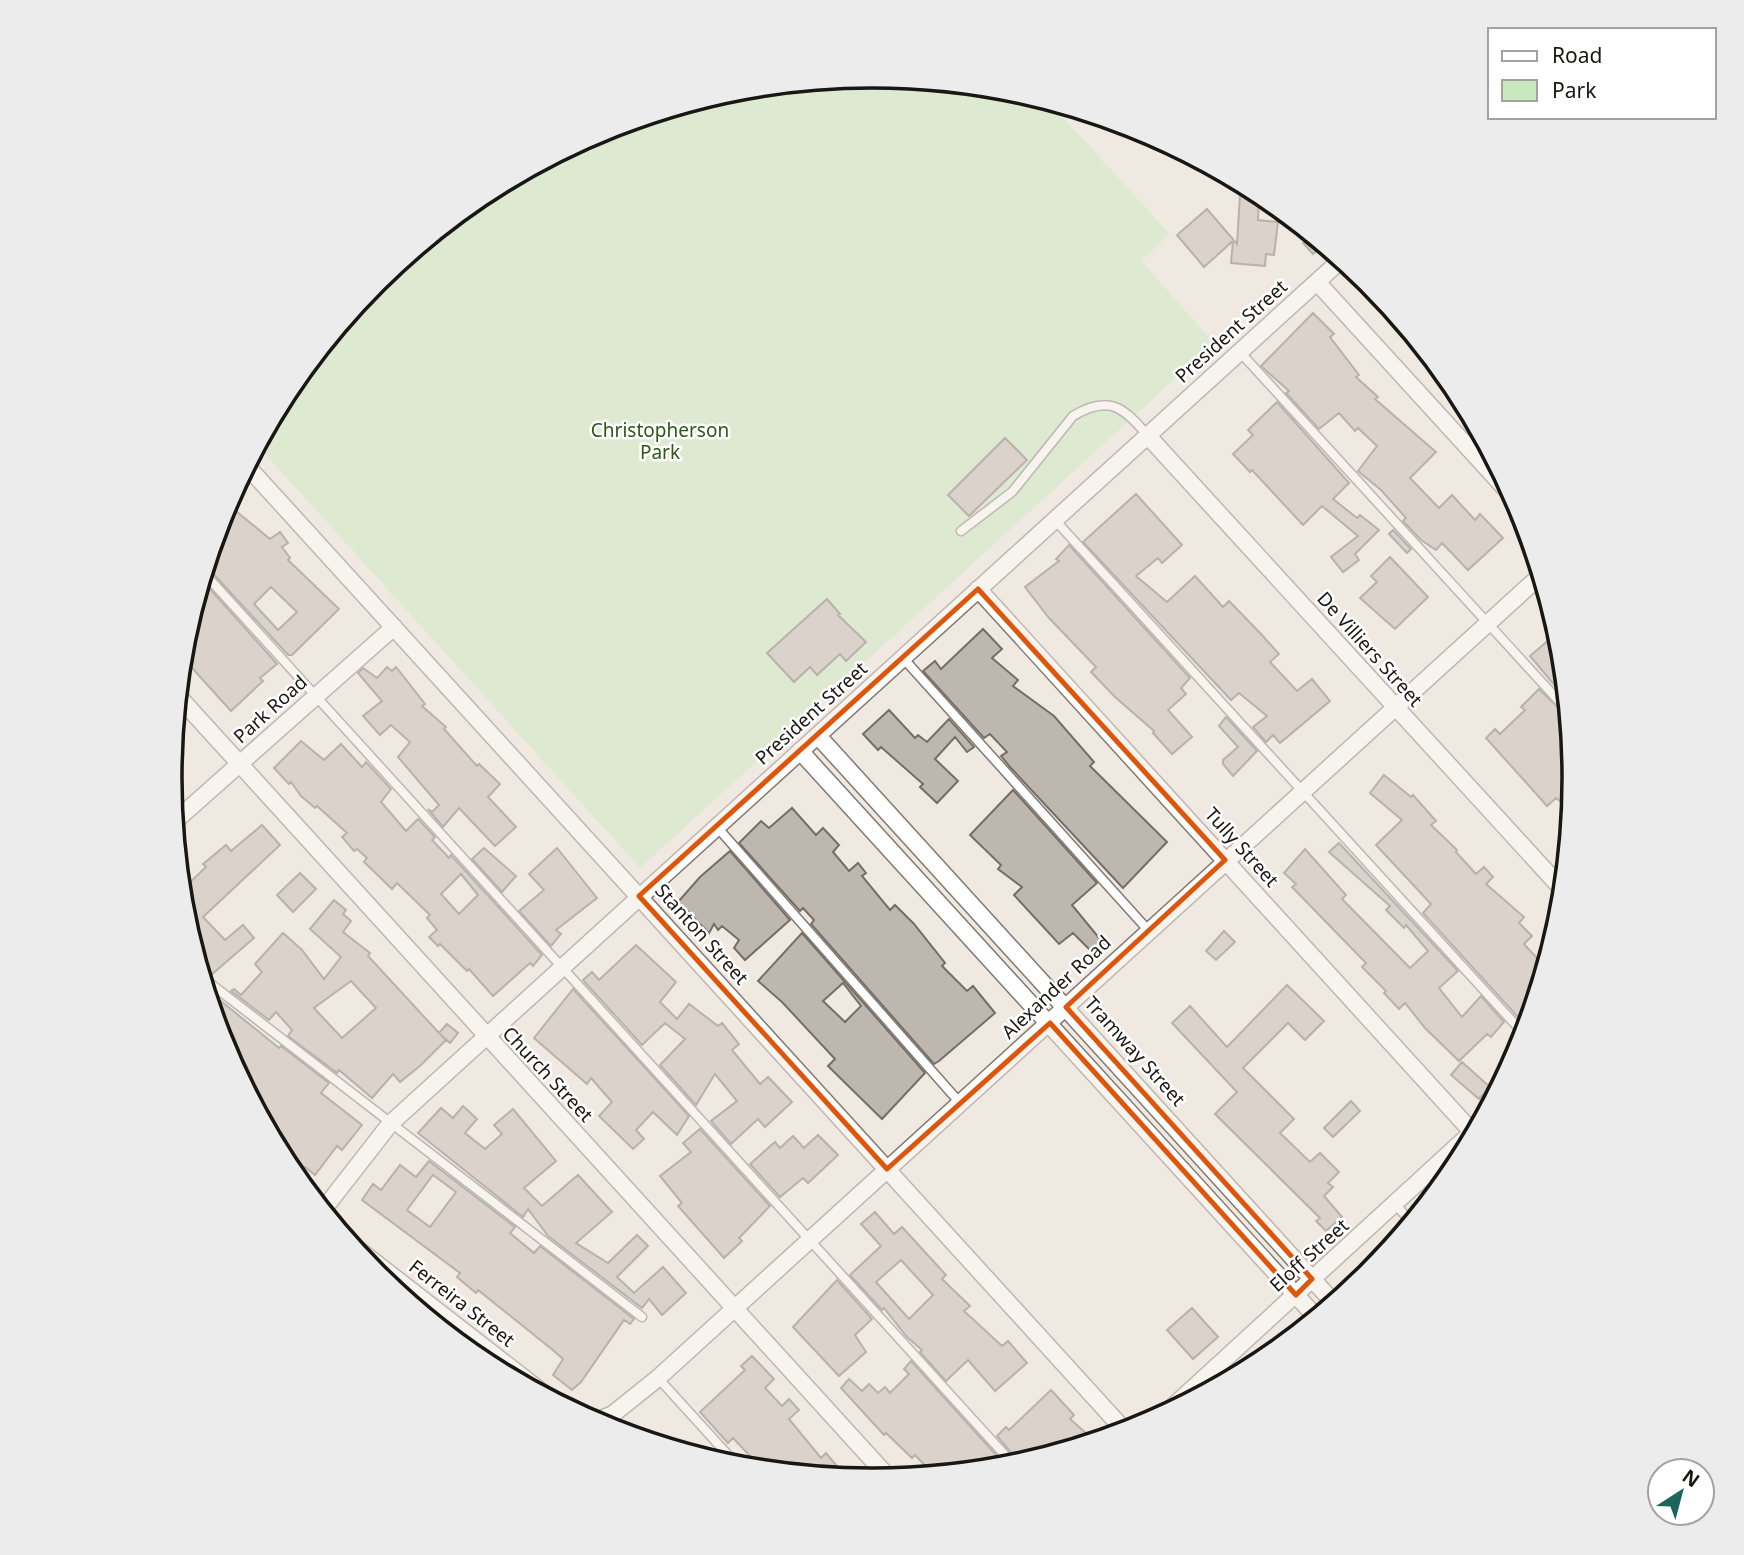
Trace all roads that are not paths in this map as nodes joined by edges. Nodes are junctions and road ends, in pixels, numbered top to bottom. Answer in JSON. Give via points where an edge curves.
{"nodes":[{"id":1,"x":1334,"y":266,"type":"edge"},
{"id":2,"x":1317,"y":282,"type":"junction"},
{"id":3,"x":1239,"y":351,"type":"junction"},
{"id":4,"x":1147,"y":435,"type":"junction"},
{"id":5,"x":253,"y":472,"type":"edge"},
{"id":6,"x":1492,"y":473,"type":"edge"},
{"id":7,"x":1054,"y":519,"type":"junction"},
{"id":8,"x":961,"y":531,"type":"dead end"},
{"id":9,"x":211,"y":581,"type":"edge"},
{"id":10,"x":1533,"y":582,"type":"edge"},
{"id":11,"x":978,"y":589,"type":"junction"},
{"id":12,"x":1487,"y":624,"type":"junction"},
{"id":13,"x":394,"y":627,"type":"junction"},
{"id":14,"x":902,"y":658,"type":"junction"},
{"id":15,"x":316,"y":695,"type":"junction"},
{"id":16,"x":1557,"y":700,"type":"edge"},
{"id":17,"x":186,"y":705,"type":"edge"},
{"id":18,"x":1395,"y":706,"type":"junction"},
{"id":19,"x":818,"y":736,"type":"junction"},
{"id":20,"x":800,"y":751,"type":"junction"},
{"id":21,"x":240,"y":764,"type":"junction"},
{"id":22,"x":1303,"y":790,"type":"junction"},
{"id":23,"x":183,"y":814,"type":"edge"},
{"id":24,"x":717,"y":827,"type":"junction"},
{"id":25,"x":1225,"y":860,"type":"junction"},
{"id":26,"x":942,"y":870,"type":"junction"},
{"id":27,"x":1554,"y":880,"type":"edge"},
{"id":28,"x":923,"y":885,"type":"junction"},
{"id":29,"x":639,"y":896,"type":"junction"},
{"id":30,"x":1148,"y":930,"type":"junction"},
{"id":31,"x":562,"y":969,"type":"junction"},
{"id":32,"x":216,"y":988,"type":"edge"},
{"id":33,"x":1066,"y":1007,"type":"junction"},
{"id":34,"x":1050,"y":1023,"type":"junction"},
{"id":35,"x":1515,"y":1025,"type":"edge"},
{"id":36,"x":486,"y":1039,"type":"junction"},
{"id":37,"x":960,"y":1103,"type":"junction"},
{"id":38,"x":390,"y":1124,"type":"junction"},
{"id":39,"x":1469,"y":1125,"type":"edge"},
{"id":40,"x":1451,"y":1152,"type":"edge"},
{"id":41,"x":887,"y":1169,"type":"junction"},
{"id":42,"x":329,"y":1203,"type":"edge"},
{"id":43,"x":1396,"y":1205,"type":"junction"},
{"id":44,"x":1405,"y":1215,"type":"edge"},
{"id":45,"x":809,"y":1240,"type":"junction"},
{"id":46,"x":1312,"y":1279,"type":"junction"},
{"id":47,"x":1296,"y":1295,"type":"junction"},
{"id":48,"x":1327,"y":1296,"type":"edge"},
{"id":49,"x":734,"y":1307,"type":"junction"},
{"id":50,"x":1310,"y":1310,"type":"edge"},
{"id":51,"x":642,"y":1317,"type":"dead end"},
{"id":52,"x":1222,"y":1372,"type":"edge"},
{"id":53,"x":658,"y":1378,"type":"junction"},
{"id":54,"x":609,"y":1416,"type":"edge"},
{"id":55,"x":1117,"y":1422,"type":"edge"},
{"id":56,"x":725,"y":1451,"type":"edge"},
{"id":57,"x":1004,"y":1454,"type":"edge"},
{"id":58,"x":880,"y":1468,"type":"edge"}],
"edges":[{"from":1,"to":2,"type":"street","name":"President Street"},
{"from":2,"to":3,"type":"street","name":"President Street"},
{"from":2,"to":6,"type":"street"},
{"from":3,"to":4,"type":"street","name":"President Street"},
{"from":3,"to":12,"type":"lane"},
{"from":4,"to":7,"type":"street","name":"President Street"},
{"from":4,"to":8,"type":"lane","via":[[1129,413],[1114,406],[1100,403],[1082,411],[1073,416],[1013,492]]},
{"from":4,"to":18,"type":"street","name":"De Villiers Street"},
{"from":5,"to":13,"type":"street","name":"Stanton Street"},
{"from":7,"to":11,"type":"street","name":"President Street"},
{"from":7,"to":22,"type":"lane"},
{"from":9,"to":15,"type":"lane"},
{"from":10,"to":12,"type":"street","name":"Alexander Road"},
{"from":11,"to":14,"type":"street","name":"President Street"},
{"from":11,"to":25,"type":"street","name":"Tully Street"},
{"from":12,"to":16,"type":"lane"},
{"from":12,"to":18,"type":"street","name":"Alexander Road"},
{"from":13,"to":15,"type":"street","name":"Park Road"},
{"from":13,"to":29,"type":"street","name":"Stanton Street"},
{"from":14,"to":19,"type":"street","name":"President Street"},
{"from":14,"to":30,"type":"lane"},
{"from":15,"to":21,"type":"street","name":"Park Road"},
{"from":15,"to":31,"type":"lane"},
{"from":17,"to":21,"type":"street","name":"Church Street"},
{"from":18,"to":22,"type":"street","name":"Alexander Road"},
{"from":18,"to":27,"type":"street","name":"De Villiers Street"},
{"from":19,"to":20,"type":"street","name":"President Street"},
{"from":19,"to":26,"type":"street","name":"Tramway Street"},
{"from":20,"to":24,"type":"street","name":"President Street"},
{"from":20,"to":28,"type":"street"},
{"from":21,"to":23,"type":"street","name":"Park Road"},
{"from":21,"to":36,"type":"street","name":"Church Street"},
{"from":22,"to":25,"type":"street","name":"Alexander Road"},
{"from":22,"to":35,"type":"lane"},
{"from":24,"to":29,"type":"street","name":"President Street"},
{"from":24,"to":37,"type":"lane"},
{"from":25,"to":30,"type":"street","name":"Alexander Road"},
{"from":25,"to":39,"type":"street","name":"Tully Street"},
{"from":26,"to":28,"type":"street"},
{"from":26,"to":33,"type":"street","name":"Tramway Street"},
{"from":28,"to":34,"type":"street"},
{"from":29,"to":31,"type":"street","name":"President Street"},
{"from":29,"to":41,"type":"street","name":"Stanton Street"},
{"from":30,"to":33,"type":"street","name":"Alexander Road"},
{"from":31,"to":36,"type":"street","name":"President Street"},
{"from":31,"to":45,"type":"lane"},
{"from":32,"to":38,"type":"lane"},
{"from":33,"to":34,"type":"street","name":"Alexander Road"},
{"from":33,"to":46,"type":"street","name":"Tramway Street"},
{"from":34,"to":37,"type":"street","name":"Alexander Road"},
{"from":34,"to":47,"type":"street"},
{"from":36,"to":38,"type":"street","name":"President Street"},
{"from":36,"to":49,"type":"street","name":"Church Street"},
{"from":37,"to":41,"type":"street","name":"Alexander Road"},
{"from":38,"to":42,"type":"street","name":"President Street"},
{"from":38,"to":51,"type":"lane"},
{"from":40,"to":43,"type":"street","name":"Eloff Street"},
{"from":41,"to":45,"type":"street","name":"Alexander Road"},
{"from":41,"to":55,"type":"street","name":"Stanton Street"},
{"from":43,"to":44,"type":"lane"},
{"from":43,"to":46,"type":"street","name":"Eloff Street"},
{"from":45,"to":49,"type":"street","name":"Alexander Road"},
{"from":45,"to":57,"type":"lane"},
{"from":46,"to":47,"type":"street","name":"Eloff Street"},
{"from":46,"to":48,"type":"street","name":"Tramway Street"},
{"from":47,"to":50,"type":"street"},
{"from":47,"to":52,"type":"street","name":"Eloff Street"},
{"from":49,"to":53,"type":"street","name":"Alexander Road"},
{"from":49,"to":58,"type":"street","name":"Church Street"},
{"from":53,"to":54,"type":"street","name":"Alexander Road"},
{"from":53,"to":56,"type":"lane"}]}
